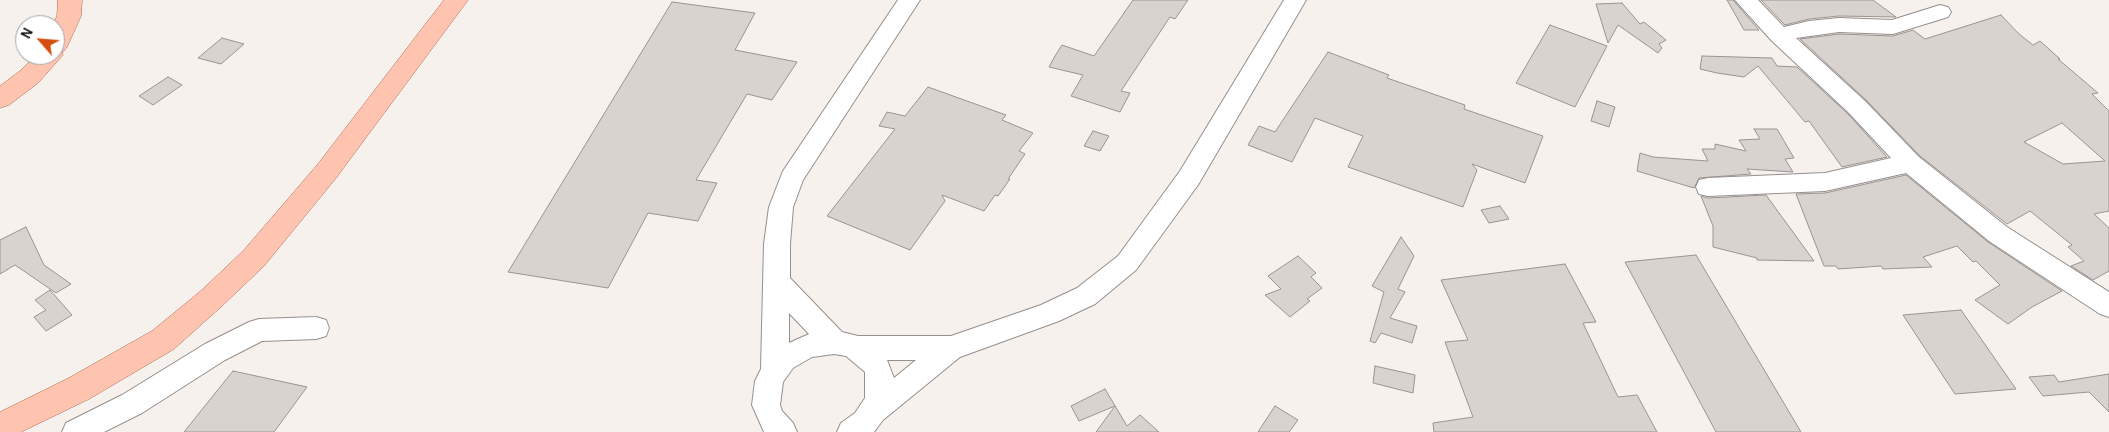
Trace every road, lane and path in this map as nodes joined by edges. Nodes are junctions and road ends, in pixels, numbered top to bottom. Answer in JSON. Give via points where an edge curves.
{"nodes":[{"id":1,"x":70,"y":0,"type":"edge"},
{"id":2,"x":456,"y":0,"type":"edge"},
{"id":3,"x":910,"y":0,"type":"edge"},
{"id":4,"x":1295,"y":0,"type":"edge"},
{"id":5,"x":1746,"y":0,"type":"edge"},
{"id":6,"x":1940,"y":12,"type":"dead end"},
{"id":7,"x":65,"y":23,"type":"edge"},
{"id":8,"x":1779,"y":35,"type":"junction"},
{"id":9,"x":41,"y":65,"type":"edge"},
{"id":10,"x":0,"y":99,"type":"edge"},
{"id":11,"x":1910,"y":164,"type":"junction"},
{"id":12,"x":1708,"y":187,"type":"dead end"},
{"id":13,"x":778,"y":283,"type":"junction"},
{"id":14,"x":2109,"y":306,"type":"edge"},
{"id":15,"x":316,"y":328,"type":"dead end"},
{"id":16,"x":846,"y":345,"type":"junction"},
{"id":17,"x":952,"y":348,"type":"junction"},
{"id":18,"x":775,"y":370,"type":"junction"},
{"id":19,"x":873,"y":411,"type":"junction"},
{"id":20,"x":0,"y":427,"type":"edge"},
{"id":21,"x":76,"y":432,"type":"edge"},
{"id":22,"x":783,"y":432,"type":"edge"},
{"id":23,"x":851,"y":432,"type":"edge"}],
"edges":[{"from":1,"to":7,"type":"main road"},
{"from":2,"to":20,"type":"main road","via":[[327,171],[254,258],[212,298],[155,345],[78,389]]},
{"from":3,"to":13,"type":"street","via":[[792,178],[781,207],[777,244]]},
{"from":4,"to":17,"type":"street","via":[[1189,178],[1127,264],[1086,296],[1050,313]]},
{"from":5,"to":8,"type":"street"},
{"from":6,"to":8,"type":"street","via":[[1893,27],[1840,25]]},
{"from":8,"to":11,"type":"street","via":[[1857,107]]},
{"from":9,"to":10,"type":"main road"},
{"from":11,"to":12,"type":"street","via":[[1826,182]]},
{"from":11,"to":14,"type":"street","via":[[1998,234]]},
{"from":13,"to":16,"type":"street"},
{"from":13,"to":18,"type":"street"},
{"from":15,"to":21,"type":"street","via":[[259,330],[215,352],[132,404]]},
{"from":16,"to":17,"type":"street"},
{"from":16,"to":18,"type":"street","via":[[820,342],[801,349]]},
{"from":16,"to":19,"type":"street","via":[[871,360],[880,375],[879,399]]},
{"from":17,"to":19,"type":"street"},
{"from":18,"to":22,"type":"street","via":[[768,382],[766,405],[770,417]]},
{"from":19,"to":23,"type":"street"}]}
